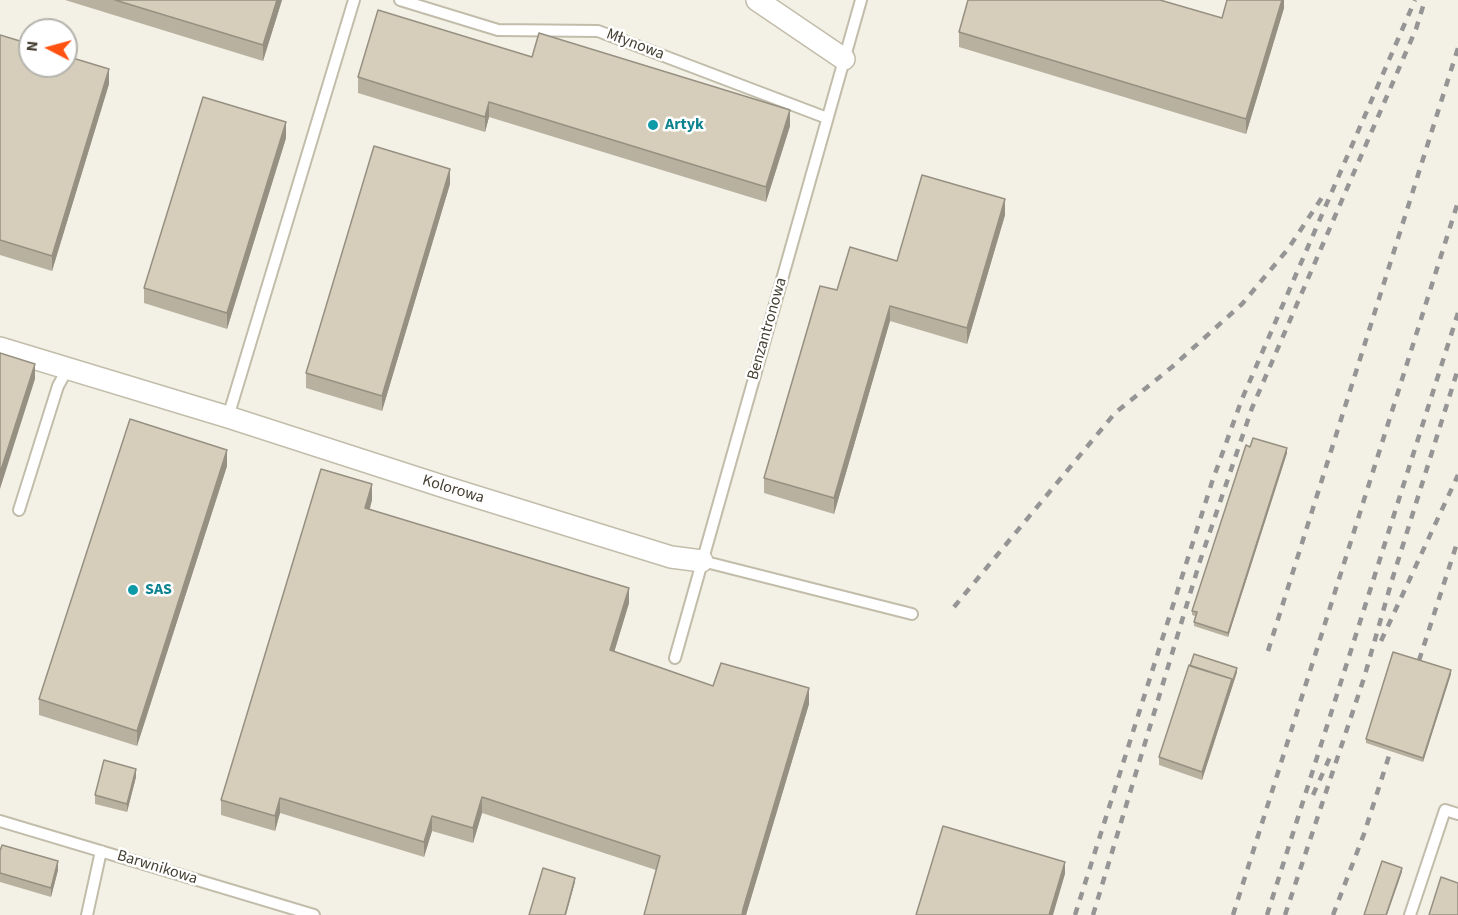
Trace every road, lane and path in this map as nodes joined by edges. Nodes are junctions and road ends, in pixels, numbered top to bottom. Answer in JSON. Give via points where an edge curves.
{"nodes":[{"id":1,"x":354,"y":0,"type":"edge"},
{"id":2,"x":400,"y":0,"type":"edge"},
{"id":3,"x":757,"y":0,"type":"edge"},
{"id":4,"x":861,"y":0,"type":"edge"},
{"id":5,"x":844,"y":58,"type":"junction"},
{"id":6,"x":827,"y":118,"type":"junction"},
{"id":7,"x":0,"y":348,"type":"edge"},
{"id":8,"x":68,"y":368,"type":"junction"},
{"id":9,"x":228,"y":417,"type":"junction"},
{"id":10,"x":19,"y":510,"type":"dead end"},
{"id":11,"x":702,"y":561,"type":"junction"},
{"id":12,"x":912,"y":614,"type":"dead end"},
{"id":13,"x":675,"y":658,"type":"dead end"},
{"id":14,"x":1458,"y":814,"type":"edge"},
{"id":15,"x":0,"y":821,"type":"edge"},
{"id":16,"x":101,"y":851,"type":"junction"},
{"id":17,"x":87,"y":915,"type":"edge"},
{"id":18,"x":314,"y":915,"type":"edge"},
{"id":19,"x":1410,"y":915,"type":"edge"}],
"edges":[{"from":1,"to":9,"type":"lane"},
{"from":2,"to":6,"type":"lane","name":"Młynowa","via":[[498,30],[598,32]]},
{"from":3,"to":5,"type":"street"},
{"from":4,"to":5,"type":"lane","name":"Benzantronowa"},
{"from":5,"to":6,"type":"lane","name":"Benzantronowa"},
{"from":6,"to":11,"type":"lane","name":"Benzantronowa"},
{"from":7,"to":8,"type":"street","name":"Kolorowa"},
{"from":8,"to":9,"type":"street","name":"Kolorowa"},
{"from":8,"to":10,"type":"lane","via":[[58,386]]},
{"from":9,"to":11,"type":"street","name":"Kolorowa","via":[[660,553]]},
{"from":11,"to":12,"type":"lane","name":"Kolorowa"},
{"from":11,"to":13,"type":"lane","name":"Benzantronowa"},
{"from":14,"to":19,"type":"lane","via":[[1445,810]]},
{"from":15,"to":16,"type":"lane","name":"Barwnikowa"},
{"from":16,"to":17,"type":"lane"},
{"from":16,"to":18,"type":"lane","name":"Barwnikowa"}]}
